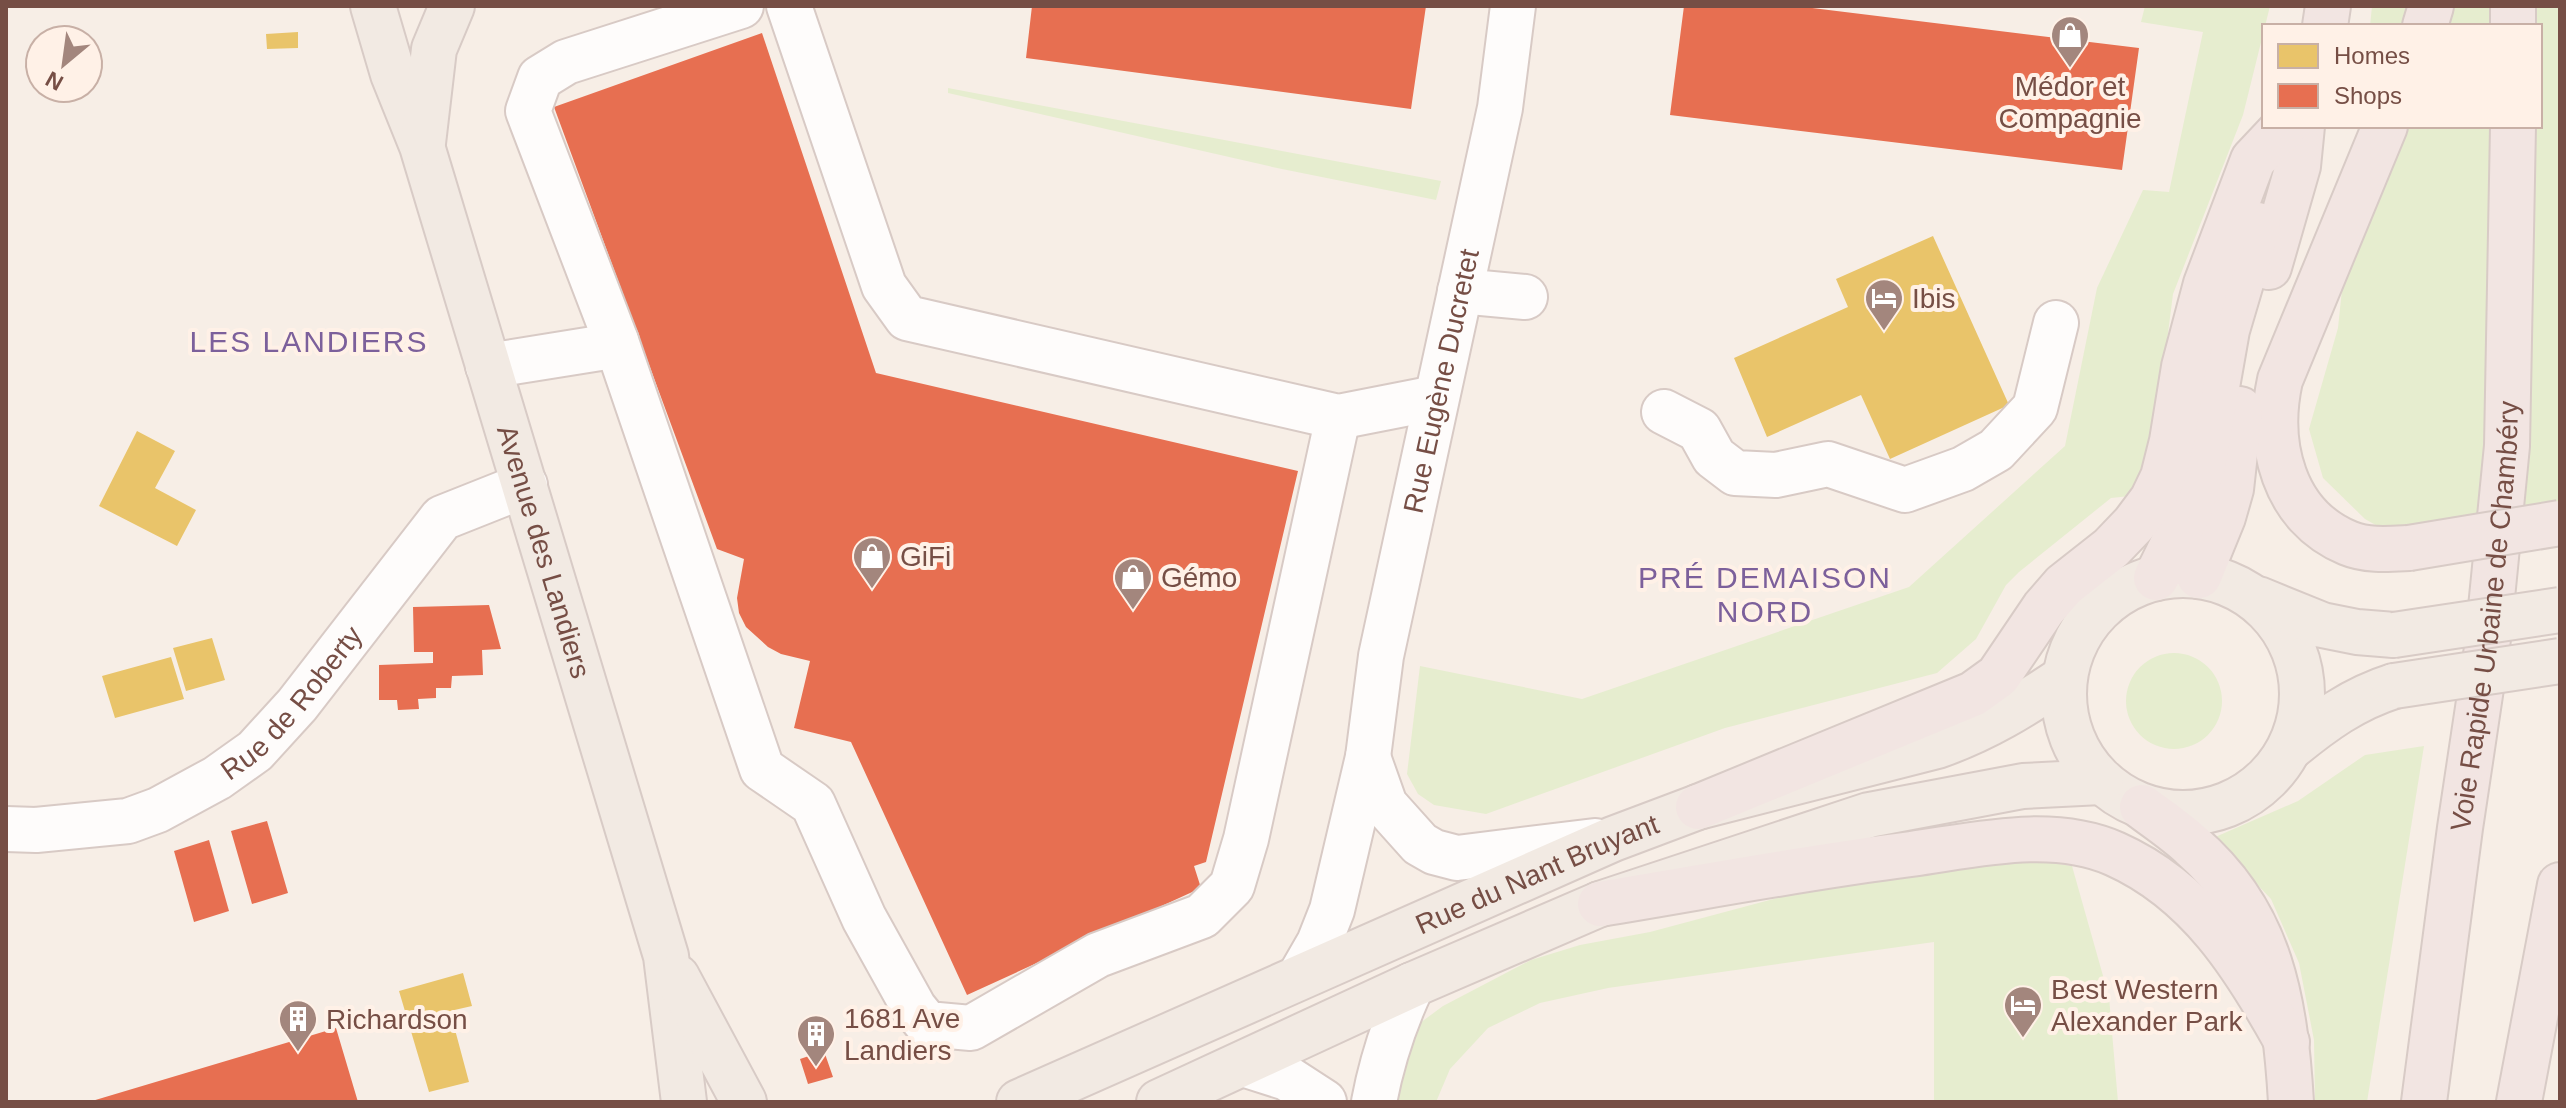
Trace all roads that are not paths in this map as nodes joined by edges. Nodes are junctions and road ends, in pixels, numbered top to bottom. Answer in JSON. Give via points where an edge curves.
{"nodes":[{"id":1,"x":373,"y":6,"type":"edge"},
{"id":2,"x":452,"y":6,"type":"edge"},
{"id":3,"x":741,"y":6,"type":"edge"},
{"id":4,"x":789,"y":6,"type":"edge"},
{"id":5,"x":1513,"y":6,"type":"edge"},
{"id":6,"x":2283,"y":128,"type":"edge"},
{"id":7,"x":2295,"y":128,"type":"edge"},
{"id":8,"x":2302,"y":128,"type":"edge"},
{"id":9,"x":2384,"y":128,"type":"edge"},
{"id":10,"x":2513,"y":128,"type":"edge"},
{"id":11,"x":422,"y":146,"type":"junction"},
{"id":12,"x":1460,"y":291,"type":"junction"},
{"id":13,"x":1525,"y":297,"type":"dead end"},
{"id":14,"x":2056,"y":323,"type":"dead end"},
{"id":15,"x":616,"y":341,"type":"junction"},
{"id":16,"x":488,"y":366,"type":"junction"},
{"id":17,"x":1435,"y":398,"type":"junction"},
{"id":18,"x":1664,"y":412,"type":"dead end"},
{"id":19,"x":1338,"y":417,"type":"junction"},
{"id":20,"x":525,"y":485,"type":"junction"},
{"id":21,"x":2560,"y":523,"type":"edge"},
{"id":22,"x":2178,"y":577,"type":"junction"},
{"id":23,"x":2250,"y":596,"type":"junction"},
{"id":24,"x":2560,"y":610,"type":"edge"},
{"id":25,"x":2560,"y":661,"type":"edge"},
{"id":26,"x":2064,"y":678,"type":"junction"},
{"id":27,"x":2290,"y":748,"type":"junction"},
{"id":28,"x":1368,"y":757,"type":"junction"},
{"id":29,"x":2101,"y":782,"type":"junction"},
{"id":30,"x":1698,"y":807,"type":"junction"},
{"id":31,"x":2142,"y":807,"type":"junction"},
{"id":32,"x":6,"y":829,"type":"edge"},
{"id":33,"x":1613,"y":839,"type":"junction"},
{"id":34,"x":2560,"y":885,"type":"edge"},
{"id":35,"x":2560,"y":896,"type":"edge"},
{"id":36,"x":1600,"y":904,"type":"junction"},
{"id":37,"x":666,"y":956,"type":"junction"},
{"id":38,"x":1300,"y":976,"type":"junction"},
{"id":39,"x":1412,"y":985,"type":"junction"},
{"id":40,"x":2287,"y":1042,"type":"junction"},
{"id":41,"x":1243,"y":1064,"type":"junction"},
{"id":42,"x":684,"y":1102,"type":"edge"},
{"id":43,"x":744,"y":1102,"type":"edge"},
{"id":44,"x":1019,"y":1102,"type":"edge"},
{"id":45,"x":1159,"y":1102,"type":"edge"},
{"id":46,"x":1324,"y":1102,"type":"edge"},
{"id":47,"x":1374,"y":1102,"type":"edge"},
{"id":48,"x":2291,"y":1102,"type":"edge"},
{"id":49,"x":2424,"y":1102,"type":"edge"},
{"id":50,"x":2519,"y":1102,"type":"edge"},
{"id":51,"x":2536,"y":1102,"type":"edge"}],
"edges":[{"from":1,"to":11,"type":"main road","name":"Avenue des Landiers"},
{"from":2,"to":11,"type":"main road","name":"Avenue des Landiers","via":[[434,49]]},
{"from":3,"to":15,"type":"street","via":[[566,62],[540,78],[528,111]]},
{"from":4,"to":19,"type":"street","via":[[884,286],[907,318]]},
{"from":5,"to":12,"type":"street","name":"Rue Eugène Ducretet","via":[[1500,108]]},
{"from":6,"to":30,"type":"highway","via":[[2253,160],[2212,270],[2184,367],[2163,477],[2134,524],[2064,585],[1998,676],[1973,694]]},
{"from":7,"to":22,"type":"highway","via":[[2247,257],[2227,330]]},
{"from":8,"to":22,"type":"highway","via":[[2298,166],[2248,338],[2231,489],[2223,517]]},
{"from":9,"to":21,"type":"highway","bridge":true,"via":[[2280,380],[2276,449],[2291,491],[2314,523],[2350,544],[2376,549]]},
{"from":10,"to":49,"type":"highway","name":"Voie Rapide Urbaine de Chambéry","via":[[2505,461],[2487,648]]},
{"from":11,"to":16,"type":"main road","name":"Avenue des Landiers"},
{"from":12,"to":13,"type":"street"},
{"from":12,"to":17,"type":"street","name":"Rue Eugène Ducretet"},
{"from":14,"to":18,"type":"street","via":[[2035,408],[1996,450],[1963,469],[1905,490],[1828,464],[1776,475],[1735,473],[1714,457],[1699,430]]},
{"from":15,"to":16,"type":"street"},
{"from":15,"to":19,"type":"street","via":[[762,769],[813,804],[864,918],[927,1024],[971,1028],[1098,955],[1202,916],[1232,886]]},
{"from":16,"to":20,"type":"main road","name":"Avenue des Landiers"},
{"from":17,"to":19,"type":"street"},
{"from":17,"to":28,"type":"street","name":"Rue Eugène Ducretet","via":[[1381,656]]},
{"from":20,"to":32,"type":"street","name":"Rue de Roberty","via":[[442,518],[297,705],[255,751],[217,778],[128,821]]},
{"from":20,"to":37,"type":"main road","name":"Avenue des Landiers"},
{"from":22,"to":23,"type":"main road","via":[[2219,581]]},
{"from":22,"to":26,"type":"main road","via":[[2129,588],[2105,604],[2085,625]]},
{"from":23,"to":24,"type":"main road","bridge":true,"via":[[2322,625],[2394,635]]},
{"from":23,"to":27,"type":"main road","via":[[2276,619],[2293,649],[2302,682],[2301,716]]},
{"from":25,"to":27,"type":"main road","bridge":true,"via":[[2394,686],[2349,703]]},
{"from":26,"to":29,"type":"main road","via":[[2070,734]]},
{"from":26,"to":30,"type":"main road","name":"Rue du Nant Bruyant","via":[[1973,734]]},
{"from":27,"to":31,"type":"main road","via":[[2251,793],[2225,806],[2196,813]]},
{"from":28,"to":33,"type":"street","name":"Rue Eugène Ducretet","via":[[1385,805],[1434,852],[1457,858]]},
{"from":28,"to":38,"type":"street","name":"Rue Eugène Ducretet","via":[[1332,910]]},
{"from":29,"to":31,"type":"main road"},
{"from":29,"to":36,"type":"main road","name":"Rue du Nant Bruyant","via":[[2023,786],[1869,815]]},
{"from":30,"to":33,"type":"main road","name":"Rue du Nant Bruyant"},
{"from":31,"to":40,"type":"highway","via":[[2193,846],[2242,904],[2272,967]]},
{"from":33,"to":38,"type":"main road","name":"Rue du Nant Bruyant"},
{"from":34,"to":50,"type":"highway"},
{"from":35,"to":51,"type":"highway"},
{"from":36,"to":39,"type":"main road","name":"Rue du Nant Bruyant"},
{"from":36,"to":40,"type":"highway","via":[[2007,841],[2088,845],[2141,867],[2200,913],[2241,965]]},
{"from":37,"to":42,"type":"main road","name":"Avenue des Landiers"},
{"from":37,"to":43,"type":"main road","name":"Avenue des Landiers"},
{"from":38,"to":44,"type":"main road","name":"Rue du Nant Bruyant"},
{"from":39,"to":41,"type":"main road","name":"Rue du Nant Bruyant"},
{"from":39,"to":47,"type":"street","via":[[1394,1022]]},
{"from":40,"to":48,"type":"highway"},
{"from":41,"to":45,"type":"main road","name":"Rue du Nant Bruyant"},
{"from":41,"to":46,"type":"street","via":[[1287,1078]]}]}
